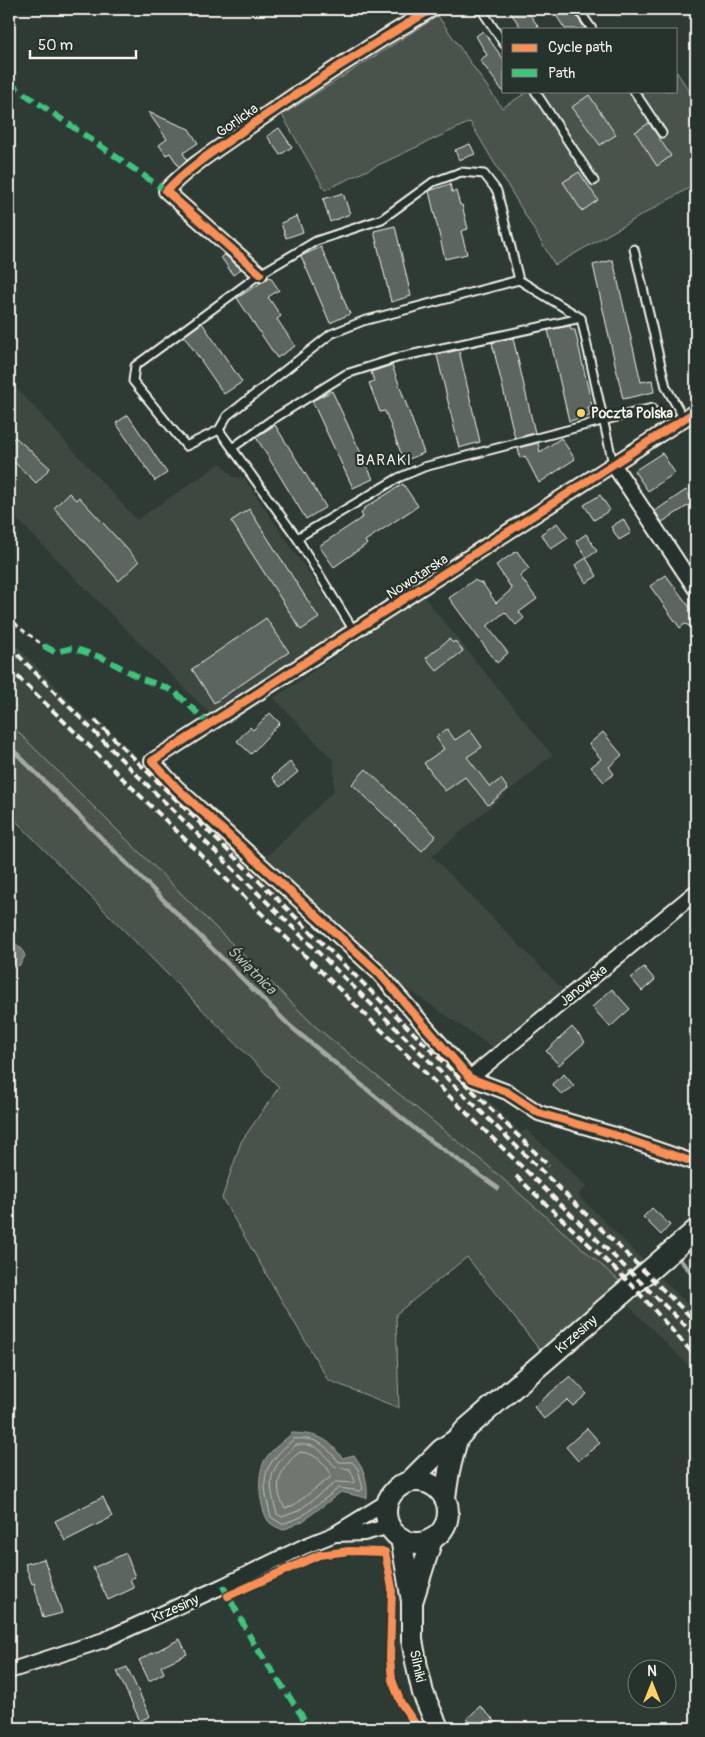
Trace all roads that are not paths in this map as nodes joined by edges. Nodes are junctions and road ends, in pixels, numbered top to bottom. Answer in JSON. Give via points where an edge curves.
{"nodes":[{"id":1,"x":432,"y":9,"type":"edge"},
{"id":2,"x":481,"y":9,"type":"edge"},
{"id":3,"x":578,"y":9,"type":"edge"},
{"id":4,"x":591,"y":28,"type":"edge"},
{"id":5,"x":502,"y":41,"type":"edge"},
{"id":6,"x":536,"y":92,"type":"edge"},
{"id":7,"x":635,"y":92,"type":"edge"},
{"id":8,"x":662,"y":133,"type":"dead end"},
{"id":9,"x":594,"y":181,"type":"dead end"},
{"id":10,"x":634,"y":249,"type":"dead end"},
{"id":11,"x":260,"y":274,"type":"junction"},
{"id":12,"x":519,"y":280,"type":"junction"},
{"id":13,"x":581,"y":318,"type":"junction"},
{"id":14,"x":652,"y":408,"type":"dead end"},
{"id":15,"x":696,"y":411,"type":"edge"},
{"id":16,"x":684,"y":419,"type":"junction"},
{"id":17,"x":604,"y":420,"type":"junction"},
{"id":18,"x":219,"y":430,"type":"junction"},
{"id":19,"x":232,"y":448,"type":"junction"},
{"id":20,"x":614,"y":464,"type":"junction"},
{"id":21,"x":297,"y":538,"type":"junction"},
{"id":22,"x":695,"y":588,"type":"dead end"},
{"id":23,"x":354,"y":631,"type":"junction"},
{"id":24,"x":696,"y":892,"type":"edge"},
{"id":25,"x":470,"y":1078,"type":"junction"},
{"id":26,"x":696,"y":1162,"type":"edge"},
{"id":27,"x":696,"y":1230,"type":"edge"},
{"id":28,"x":457,"y":1439,"type":"junction"},
{"id":29,"x":410,"y":1481,"type":"junction"},
{"id":30,"x":445,"y":1497,"type":"junction"},
{"id":31,"x":387,"y":1502,"type":"junction"},
{"id":32,"x":395,"y":1532,"type":"junction"},
{"id":33,"x":335,"y":1534,"type":"junction"},
{"id":34,"x":432,"y":1539,"type":"junction"},
{"id":35,"x":412,"y":1601,"type":"junction"},
{"id":36,"x":9,"y":1671,"type":"edge"},
{"id":37,"x":438,"y":1728,"type":"edge"}],
"edges":[{"from":1,"to":11,"type":"street","name":"Gorlicka","via":[[287,100],[195,165],[166,191]]},
{"from":2,"to":5,"type":"lane"},
{"from":3,"to":4,"type":"lane"},
{"from":6,"to":9,"type":"lane"},
{"from":7,"to":8,"type":"lane"},
{"from":10,"to":16,"type":"lane","via":[[666,387]]},
{"from":11,"to":12,"type":"lane","via":[[316,241],[382,219],[433,182],[461,172],[484,174],[497,191]]},
{"from":11,"to":18,"type":"lane","via":[[135,366],[133,381],[186,446]]},
{"from":12,"to":13,"type":"lane"},
{"from":12,"to":18,"type":"lane","via":[[363,321],[331,334],[227,416]]},
{"from":13,"to":17,"type":"lane"},
{"from":13,"to":19,"type":"lane","via":[[400,357],[346,374]]},
{"from":14,"to":17,"type":"lane"},
{"from":15,"to":16,"type":"street","name":"Nowotarska"},
{"from":16,"to":20,"type":"street","name":"Nowotarska"},
{"from":17,"to":20,"type":"lane"},
{"from":17,"to":21,"type":"lane","via":[[424,467],[398,478]]},
{"from":18,"to":19,"type":"lane"},
{"from":19,"to":21,"type":"lane"},
{"from":20,"to":22,"type":"street"},
{"from":20,"to":23,"type":"street","name":"Nowotarska"},
{"from":21,"to":23,"type":"lane"},
{"from":23,"to":25,"type":"street","name":"Nowotarska","via":[[152,762],[378,972]]},
{"from":24,"to":25,"type":"street","name":"Janowska"},
{"from":25,"to":26,"type":"street","via":[[507,1092],[539,1113]]},
{"from":27,"to":28,"type":"street","name":"Krzesiny"},
{"from":28,"to":29,"type":"street","name":"Krzesiny","via":[[440,1450]]},
{"from":28,"to":30,"type":"street"},
{"from":29,"to":30,"type":"street","via":[[427,1481]]},
{"from":29,"to":31,"type":"street","via":[[396,1488]]},
{"from":30,"to":34,"type":"street","via":[[448,1521]]},
{"from":31,"to":32,"type":"street","via":[[386,1510]]},
{"from":31,"to":33,"type":"street","name":"Krzesiny"},
{"from":32,"to":33,"type":"street","name":"Krzesiny"},
{"from":32,"to":34,"type":"street","via":[[416,1543]]},
{"from":32,"to":35,"type":"street","name":"Silniki"},
{"from":33,"to":36,"type":"street","name":"Krzesiny","via":[[104,1640]]},
{"from":34,"to":35,"type":"street","name":"Silniki"},
{"from":35,"to":37,"type":"street","name":"Silniki","via":[[412,1640],[417,1667]]}]}
